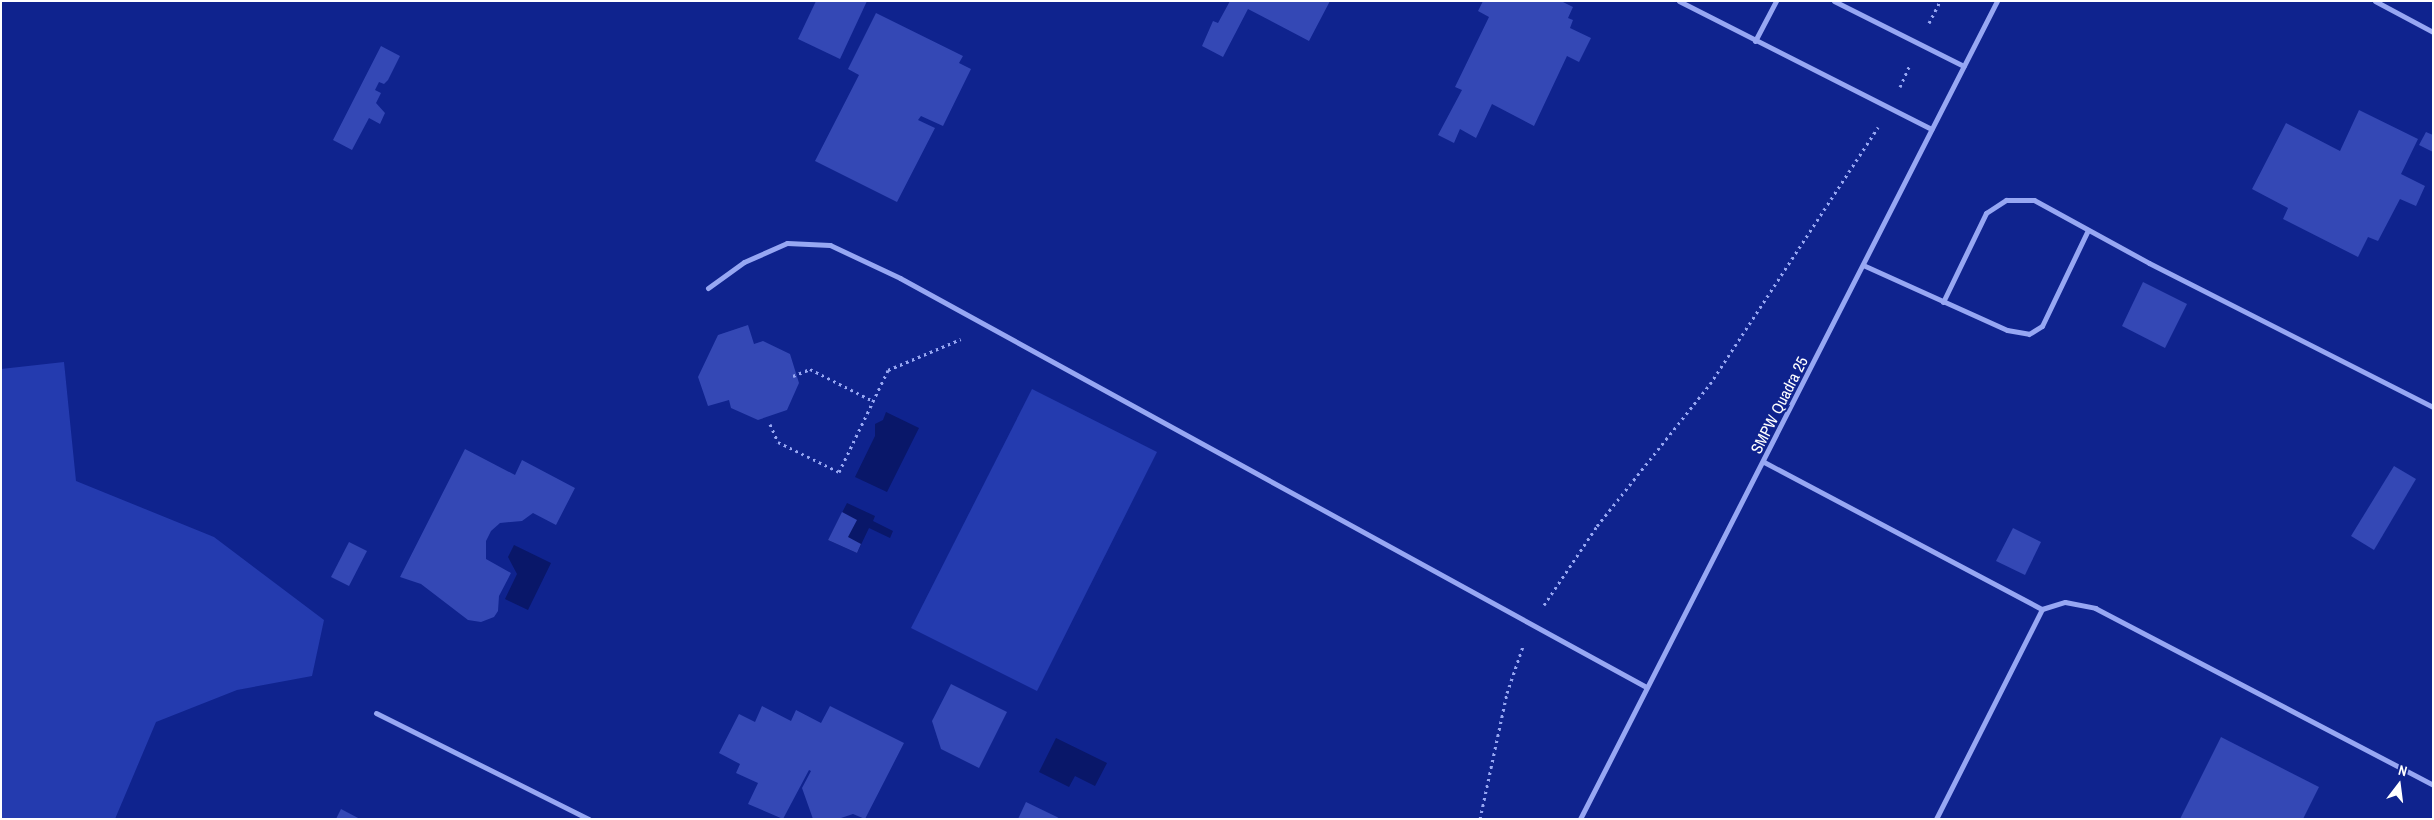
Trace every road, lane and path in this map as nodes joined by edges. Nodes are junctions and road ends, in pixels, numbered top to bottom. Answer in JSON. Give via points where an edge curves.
{"nodes":[{"id":1,"x":1679,"y":1,"type":"edge"},
{"id":2,"x":1776,"y":1,"type":"edge"},
{"id":3,"x":1834,"y":1,"type":"edge"},
{"id":4,"x":1940,"y":1,"type":"edge"},
{"id":5,"x":1997,"y":1,"type":"edge"},
{"id":6,"x":2375,"y":1,"type":"edge"},
{"id":7,"x":2433,"y":32,"type":"edge"},
{"id":8,"x":1755,"y":41,"type":"junction"},
{"id":9,"x":1919,"y":44,"type":"junction"},
{"id":10,"x":1964,"y":66,"type":"junction"},
{"id":11,"x":1890,"y":108,"type":"junction"},
{"id":12,"x":1932,"y":129,"type":"junction"},
{"id":13,"x":2088,"y":230,"type":"junction"},
{"id":14,"x":1863,"y":265,"type":"junction"},
{"id":15,"x":708,"y":288,"type":"dead end"},
{"id":16,"x":1943,"y":302,"type":"junction"},
{"id":17,"x":988,"y":328,"type":"junction"},
{"id":18,"x":793,"y":376,"type":"dead end"},
{"id":19,"x":874,"y":401,"type":"junction"},
{"id":20,"x":2433,"y":407,"type":"edge"},
{"id":21,"x":770,"y":424,"type":"dead end"},
{"id":22,"x":1764,"y":462,"type":"junction"},
{"id":23,"x":2042,"y":609,"type":"junction"},
{"id":24,"x":1531,"y":625,"type":"junction"},
{"id":25,"x":1646,"y":687,"type":"junction"},
{"id":26,"x":376,"y":712,"type":"dead end"},
{"id":27,"x":2433,"y":785,"type":"edge"},
{"id":28,"x":590,"y":819,"type":"edge"},
{"id":29,"x":1480,"y":819,"type":"edge"},
{"id":30,"x":1580,"y":819,"type":"edge"},
{"id":31,"x":1936,"y":819,"type":"edge"}],
"edges":[{"from":1,"to":8,"type":"street"},
{"from":2,"to":8,"type":"street"},
{"from":3,"to":9,"type":"street"},
{"from":4,"to":9,"type":"path"},
{"from":5,"to":10,"type":"street","name":"SMPW Quadra 25"},
{"from":6,"to":7,"type":"street"},
{"from":8,"to":11,"type":"street"},
{"from":9,"to":10,"type":"street"},
{"from":9,"to":11,"type":"path"},
{"from":10,"to":12,"type":"street","name":"SMPW Quadra 25"},
{"from":11,"to":12,"type":"street"},
{"from":11,"to":24,"type":"path","via":[[1710,384],[1597,526]]},
{"from":12,"to":14,"type":"street","name":"SMPW Quadra 25"},
{"from":13,"to":16,"type":"street","via":[[2034,200],[2018,198],[2001,202],[1986,213]]},
{"from":13,"to":16,"type":"street","via":[[2036,331],[2020,334]]},
{"from":13,"to":20,"type":"street"},
{"from":14,"to":16,"type":"street"},
{"from":14,"to":22,"type":"street","name":"SMPW Quadra 25"},
{"from":15,"to":17,"type":"street","via":[[744,262],[787,243],[830,245],[868,262]]},
{"from":17,"to":19,"type":"path","via":[[888,370]]},
{"from":17,"to":24,"type":"street"},
{"from":18,"to":19,"type":"path","via":[[810,369]]},
{"from":19,"to":21,"type":"path","via":[[839,472],[778,442]]},
{"from":22,"to":23,"type":"street"},
{"from":22,"to":25,"type":"street","name":"SMPW Quadra 25"},
{"from":23,"to":27,"type":"street","via":[[2065,602],[2095,608]]},
{"from":23,"to":31,"type":"street"},
{"from":24,"to":25,"type":"street"},
{"from":24,"to":29,"type":"path","via":[[1507,693]]},
{"from":25,"to":30,"type":"street","name":"SMPW Quadra 25"},
{"from":26,"to":28,"type":"street"}]}
